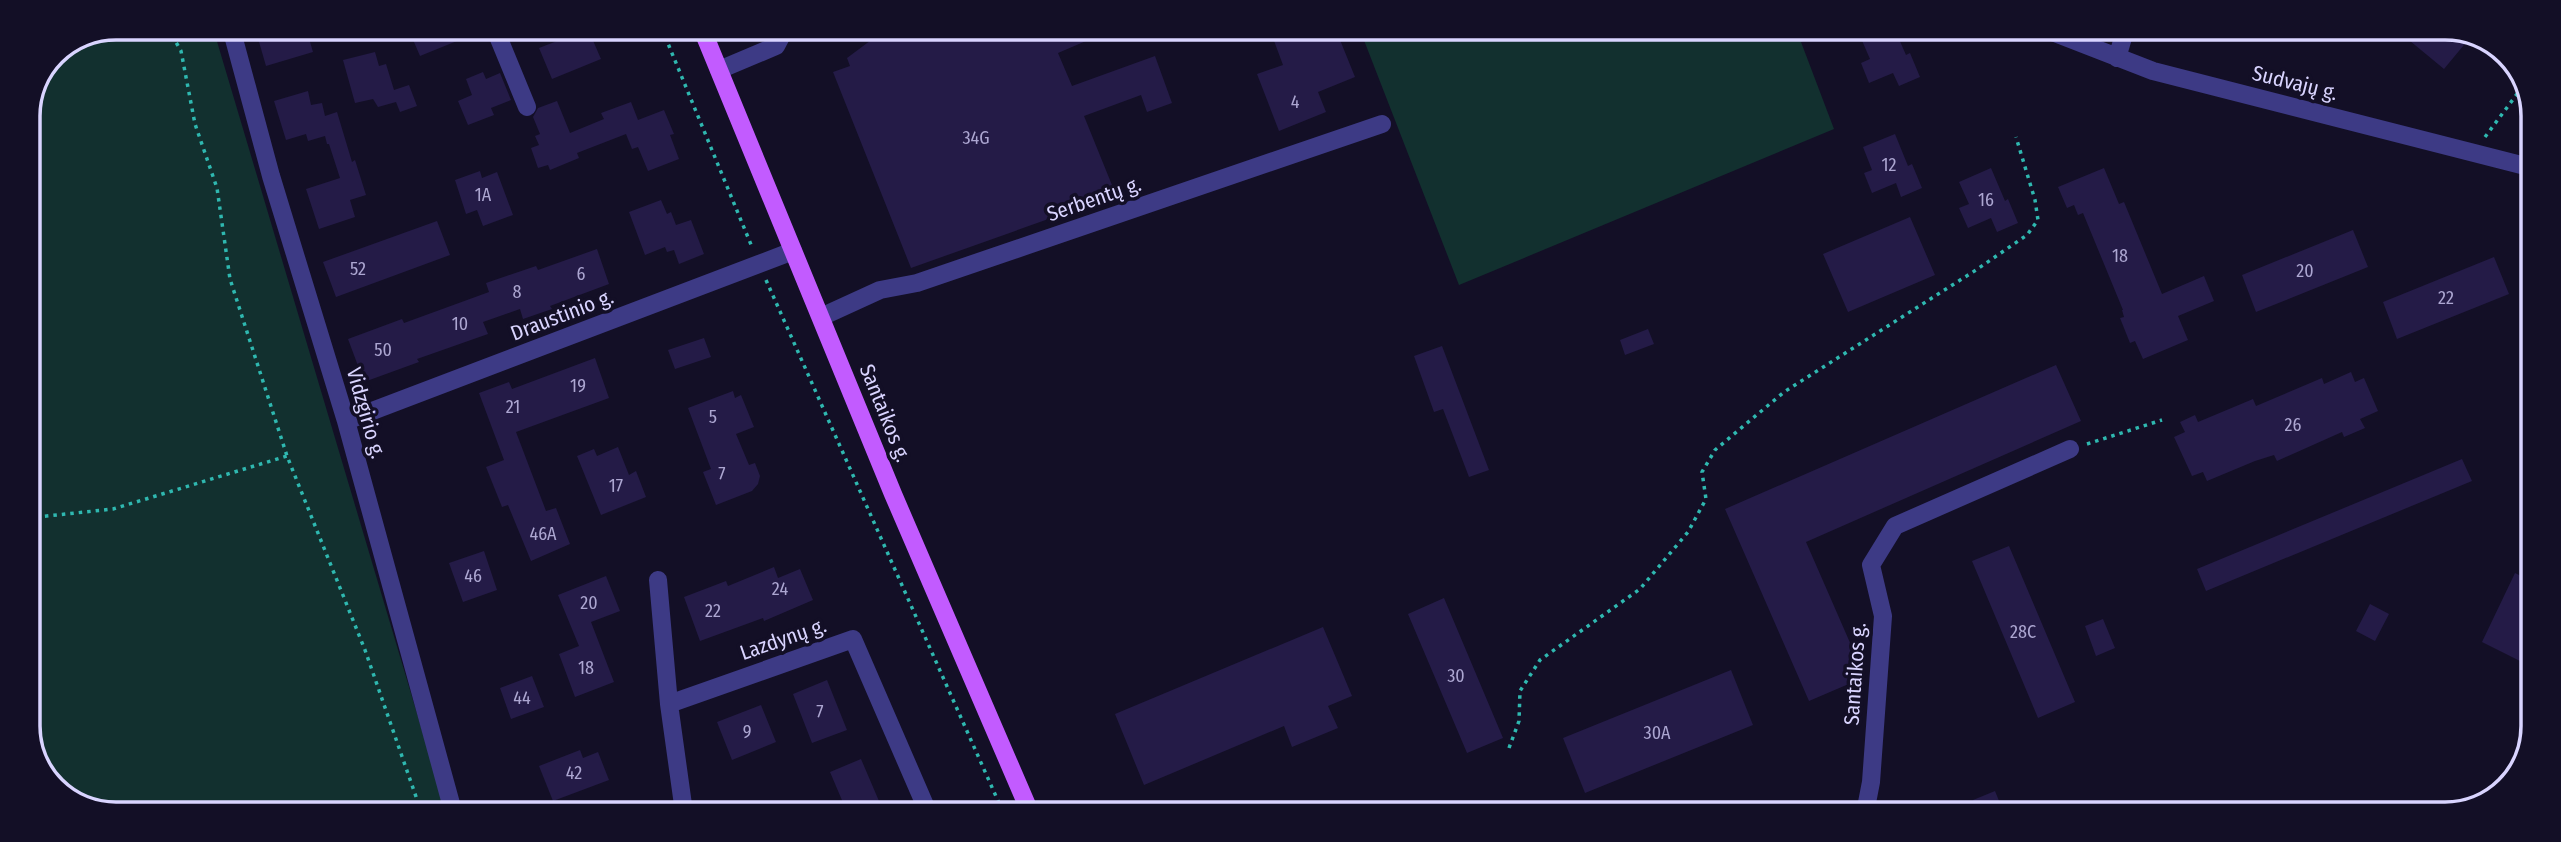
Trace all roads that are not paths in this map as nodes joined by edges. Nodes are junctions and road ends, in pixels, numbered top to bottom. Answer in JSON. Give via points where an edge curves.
{"nodes":[{"id":1,"x":234,"y":40,"type":"edge"},
{"id":2,"x":500,"y":40,"type":"edge"},
{"id":3,"x":707,"y":40,"type":"edge"},
{"id":4,"x":779,"y":40,"type":"edge"},
{"id":5,"x":2072,"y":40,"type":"edge"},
{"id":6,"x":2122,"y":40,"type":"edge"},
{"id":7,"x":2117,"y":58,"type":"junction"},
{"id":8,"x":719,"y":70,"type":"junction"},
{"id":9,"x":527,"y":107,"type":"dead end"},
{"id":10,"x":1382,"y":124,"type":"dead end"},
{"id":11,"x":2521,"y":165,"type":"edge"},
{"id":12,"x":793,"y":251,"type":"junction"},
{"id":13,"x":821,"y":317,"type":"junction"},
{"id":14,"x":346,"y":421,"type":"junction"},
{"id":15,"x":2070,"y":449,"type":"road end"},
{"id":16,"x":658,"y":580,"type":"dead end"},
{"id":17,"x":669,"y":704,"type":"junction"},
{"id":18,"x":451,"y":802,"type":"edge"},
{"id":19,"x":683,"y":802,"type":"edge"},
{"id":20,"x":924,"y":802,"type":"edge"},
{"id":21,"x":1026,"y":802,"type":"edge"},
{"id":22,"x":1867,"y":802,"type":"edge"}],
"edges":[{"from":1,"to":14,"type":"street","name":"Vidzgirio g."},
{"from":2,"to":9,"type":"street"},
{"from":3,"to":8,"type":"main road","name":"Santaikos g."},
{"from":4,"to":8,"type":"street","via":[[776,46]]},
{"from":5,"to":7,"type":"street","name":"Sudvajų g."},
{"from":6,"to":7,"type":"street"},
{"from":7,"to":11,"type":"street","name":"Sudvajų g."},
{"from":8,"to":12,"type":"main road","name":"Santaikos g."},
{"from":10,"to":13,"type":"street","name":"Serbentų g.","via":[[917,283],[880,290]]},
{"from":12,"to":13,"type":"main road","name":"Santaikos g."},
{"from":12,"to":14,"type":"street","name":"Draustinio g."},
{"from":13,"to":21,"type":"main road","name":"Santaikos g."},
{"from":14,"to":18,"type":"street","name":"Vidzgirio g."},
{"from":15,"to":22,"type":"street","name":"Santaikos g.","via":[[1895,526],[1871,565],[1883,616]]},
{"from":16,"to":17,"type":"street"},
{"from":17,"to":19,"type":"street"},
{"from":17,"to":20,"type":"street","name":"Lazdynų g.","via":[[853,639]]}]}
